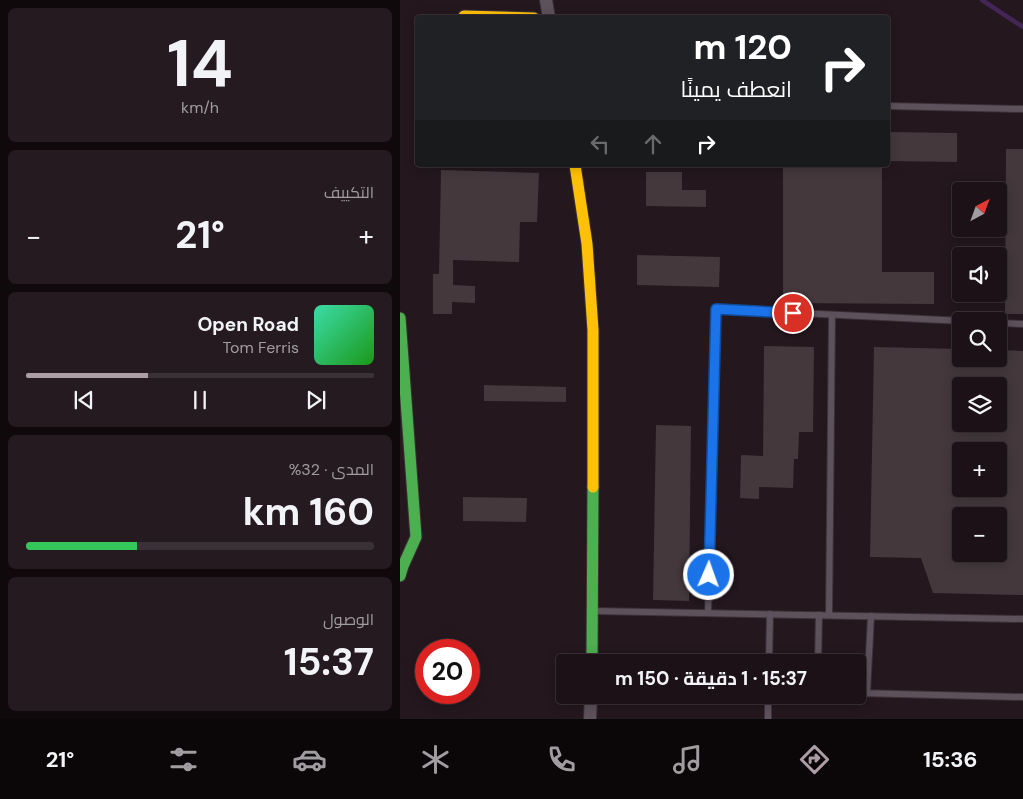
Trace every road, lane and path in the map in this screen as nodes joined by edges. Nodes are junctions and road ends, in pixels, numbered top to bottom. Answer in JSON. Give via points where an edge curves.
{"nodes":[{"id":1,"x":546,"y":0,"type":"edge"},
{"id":2,"x":548,"y":15,"type":"edge"},
{"id":3,"x":890,"y":106,"type":"edge"},
{"id":4,"x":1023,"y":109,"type":"edge"},
{"id":5,"x":574,"y":167,"type":"edge"},
{"id":6,"x":832,"y":315,"type":"junction"},
{"id":7,"x":400,"y":318,"type":"edge"},
{"id":8,"x":952,"y":320,"type":"edge"},
{"id":9,"x":1007,"y":323,"type":"edge"},
{"id":10,"x":1023,"y":324,"type":"edge"},
{"id":11,"x":400,"y":576,"type":"edge"},
{"id":12,"x":593,"y":611,"type":"junction"},
{"id":13,"x":708,"y":613,"type":"junction"},
{"id":14,"x":770,"y":614,"type":"junction"},
{"id":15,"x":818,"y":615,"type":"junction"},
{"id":16,"x":829,"y":616,"type":"junction"},
{"id":17,"x":871,"y":616,"type":"junction"},
{"id":18,"x":1023,"y":619,"type":"edge"},
{"id":19,"x":592,"y":654,"type":"edge"},
{"id":20,"x":769,"y":654,"type":"edge"},
{"id":21,"x":818,"y":654,"type":"edge"},
{"id":22,"x":868,"y":694,"type":"joint"},
{"id":23,"x":1023,"y":697,"type":"edge"},
{"id":24,"x":591,"y":704,"type":"edge"},
{"id":25,"x":768,"y":704,"type":"edge"},
{"id":26,"x":590,"y":719,"type":"edge"},
{"id":27,"x":768,"y":719,"type":"edge"}],
"edges":[{"from":1,"to":2,"type":"street"},
{"from":3,"to":4,"type":"lane"},
{"from":5,"to":12,"type":"street","via":[[587,244],[593,330]]},
{"from":6,"to":8,"type":"lane"},
{"from":6,"to":13,"type":"lane","via":[[716,309]]},
{"from":6,"to":16,"type":"lane"},
{"from":7,"to":11,"type":"street","via":[[416,537]]},
{"from":9,"to":10,"type":"lane"},
{"from":12,"to":13,"type":"lane"},
{"from":12,"to":19,"type":"street"},
{"from":13,"to":14,"type":"lane"},
{"from":14,"to":15,"type":"lane"},
{"from":14,"to":20,"type":"lane"},
{"from":15,"to":16,"type":"lane"},
{"from":15,"to":21,"type":"lane"},
{"from":16,"to":17,"type":"lane"},
{"from":17,"to":18,"type":"lane"},
{"from":17,"to":22,"type":"lane"},
{"from":22,"to":23,"type":"lane"},
{"from":24,"to":26,"type":"street"},
{"from":25,"to":27,"type":"lane"}]}
